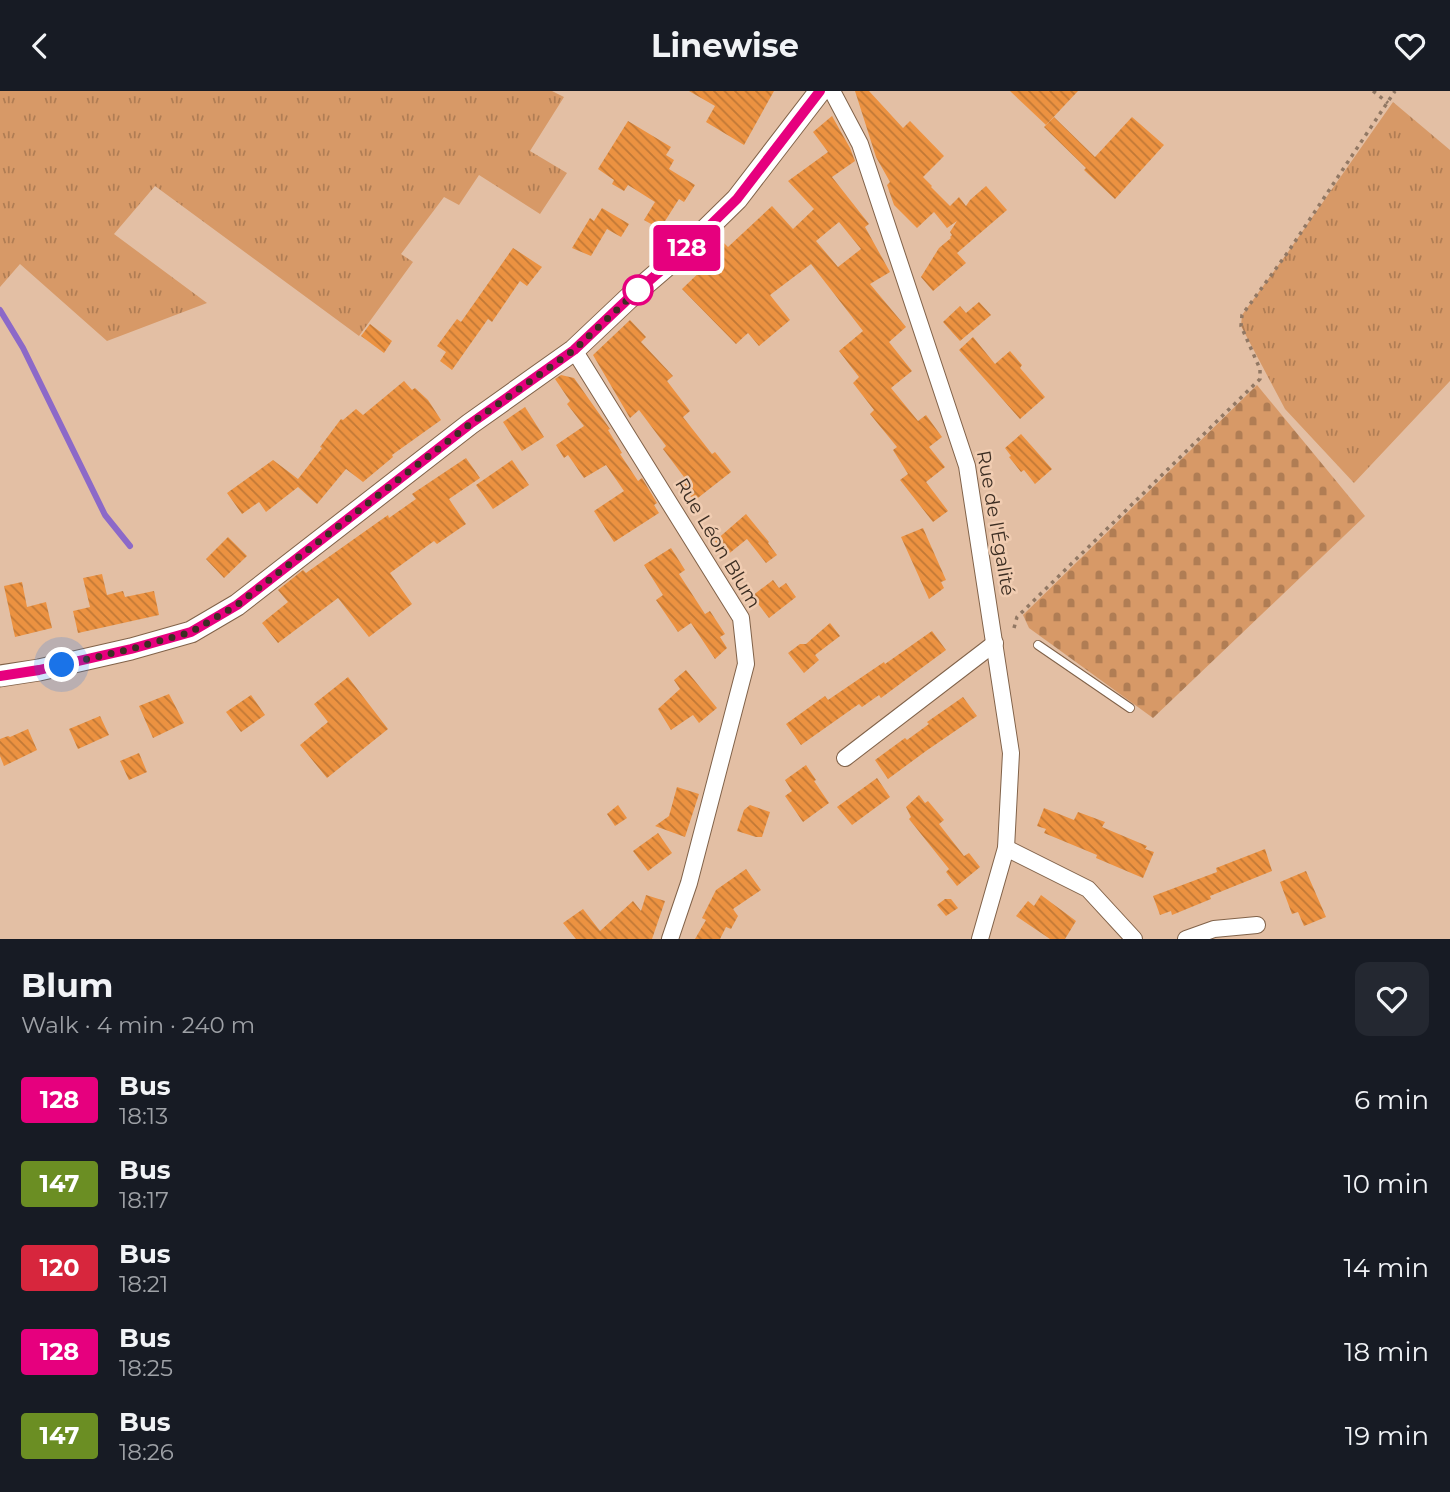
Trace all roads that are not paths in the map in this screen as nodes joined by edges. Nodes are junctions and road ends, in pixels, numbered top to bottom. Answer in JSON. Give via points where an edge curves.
{"nodes":[{"id":1,"x":820,"y":91,"type":"edge"},
{"id":2,"x":832,"y":91,"type":"edge"},
{"id":3,"x":574,"y":350,"type":"junction"},
{"id":4,"x":995,"y":643,"type":"junction"},
{"id":5,"x":1038,"y":645,"type":"dead end"},
{"id":6,"x":0,"y":676,"type":"edge"},
{"id":7,"x":1130,"y":708,"type":"dead end"},
{"id":8,"x":845,"y":758,"type":"dead end"},
{"id":9,"x":1006,"y":848,"type":"junction"},
{"id":10,"x":1257,"y":925,"type":"dead end"},
{"id":11,"x":670,"y":939,"type":"edge"},
{"id":12,"x":980,"y":939,"type":"edge"},
{"id":13,"x":1134,"y":939,"type":"edge"},
{"id":14,"x":1186,"y":939,"type":"edge"}],
"edges":[{"from":1,"to":3,"type":"street","via":[[737,199]]},
{"from":2,"to":4,"type":"street","name":"Rue de l'Égalité","via":[[860,144],[967,467]]},
{"from":3,"to":6,"type":"street","via":[[470,424],[237,605],[191,632]]},
{"from":3,"to":11,"type":"street","name":"Rue Léon Blum","via":[[741,618],[746,664]]},
{"from":4,"to":8,"type":"street"},
{"from":4,"to":9,"type":"street","name":"Rue de l'Égalité","via":[[1012,753]]},
{"from":5,"to":7,"type":"lane"},
{"from":9,"to":12,"type":"street","name":"Rue de l'Égalité"},
{"from":9,"to":13,"type":"street","via":[[1088,888]]},
{"from":10,"to":14,"type":"street","via":[[1214,929]]}]}
